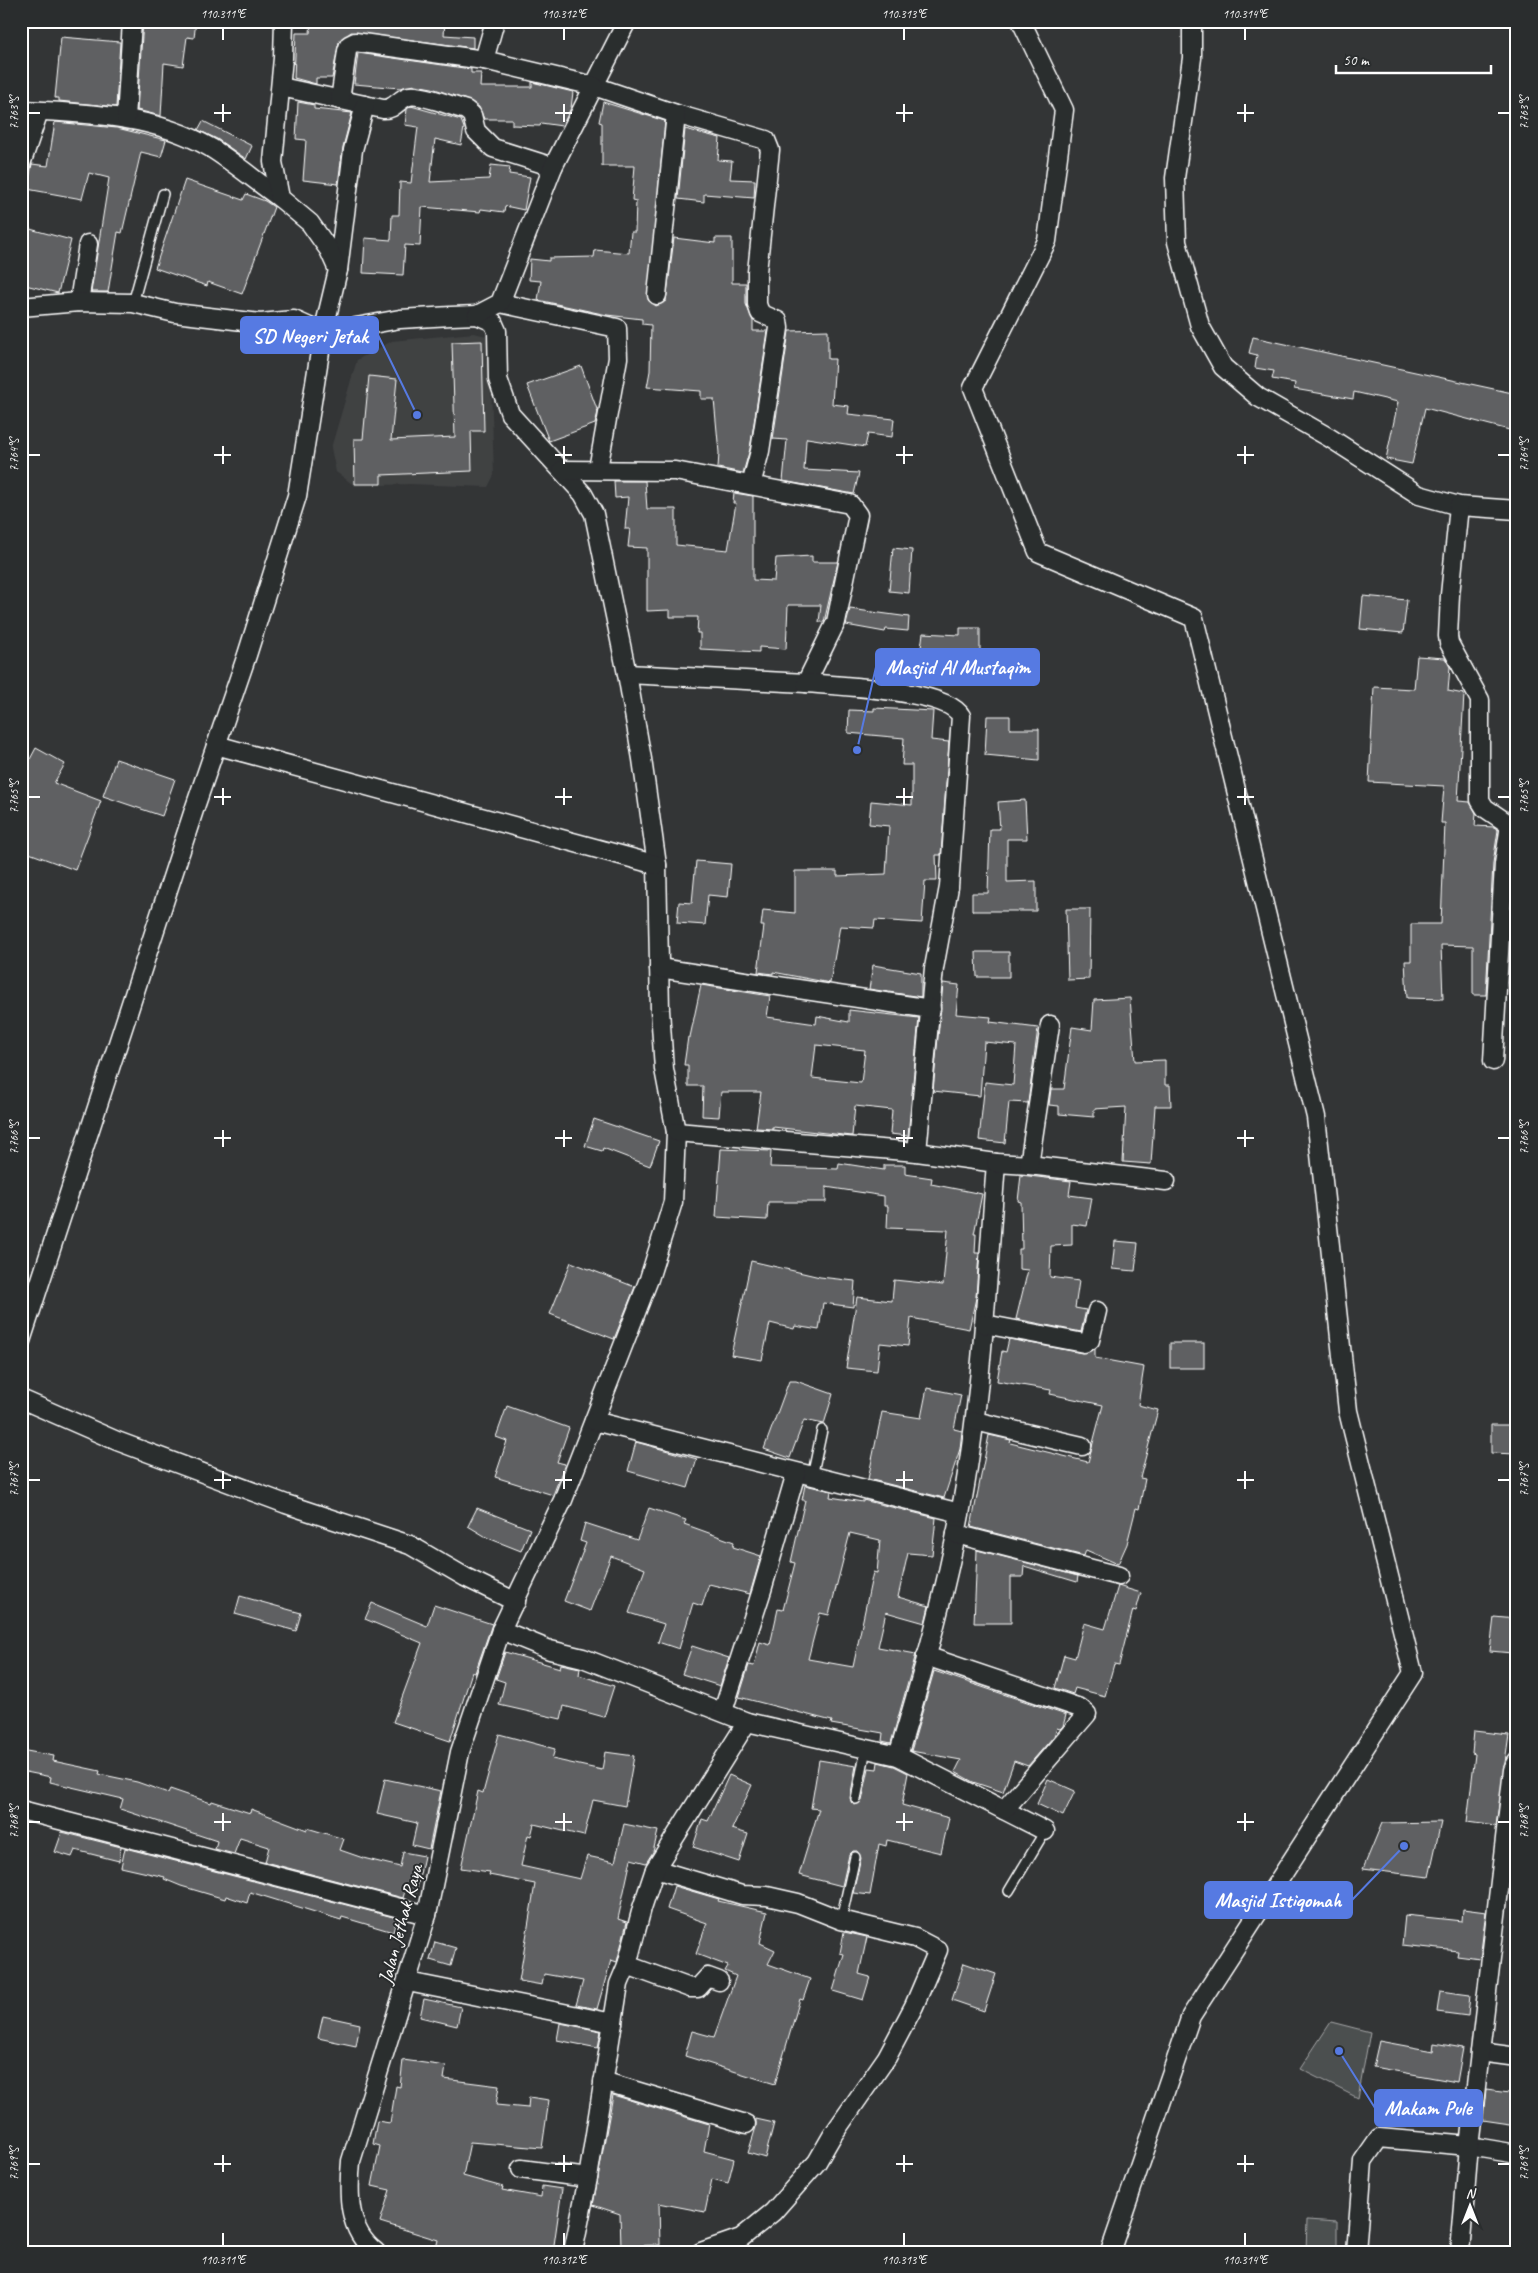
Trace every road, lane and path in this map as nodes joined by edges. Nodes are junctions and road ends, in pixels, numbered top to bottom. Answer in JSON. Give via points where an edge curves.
{"nodes":[{"id":1,"x":132,"y":21,"type":"edge"},
{"id":2,"x":284,"y":21,"type":"edge"},
{"id":3,"x":495,"y":21,"type":"edge"},
{"id":4,"x":627,"y":21,"type":"edge"},
{"id":5,"x":1021,"y":21,"type":"edge"},
{"id":6,"x":1192,"y":21,"type":"edge"},
{"id":7,"x":484,"y":60,"type":"junction"},
{"id":8,"x":594,"y":86,"type":"junction"},
{"id":9,"x":281,"y":87,"type":"junction"},
{"id":10,"x":340,"y":100,"type":"junction"},
{"id":11,"x":365,"y":105,"type":"junction"},
{"id":12,"x":21,"y":110,"type":"edge"},
{"id":13,"x":39,"y":111,"type":"junction"},
{"id":14,"x":676,"y":114,"type":"junction"},
{"id":15,"x":126,"y":119,"type":"junction"},
{"id":16,"x":21,"y":164,"type":"edge"},
{"id":17,"x":553,"y":167,"type":"junction"},
{"id":18,"x":163,"y":194,"type":"dead end"},
{"id":19,"x":280,"y":198,"type":"junction"},
{"id":20,"x":88,"y":244,"type":"dead end"},
{"id":21,"x":338,"y":270,"type":"junction"},
{"id":22,"x":657,"y":295,"type":"dead end"},
{"id":23,"x":79,"y":302,"type":"junction"},
{"id":24,"x":133,"y":304,"type":"junction"},
{"id":25,"x":500,"y":304,"type":"junction"},
{"id":26,"x":21,"y":307,"type":"edge"},
{"id":27,"x":477,"y":315,"type":"junction"},
{"id":28,"x":323,"y":333,"type":"junction"},
{"id":29,"x":598,"y":469,"type":"junction"},
{"id":30,"x":562,"y":470,"type":"junction"},
{"id":31,"x":751,"y":485,"type":"junction"},
{"id":32,"x":1459,"y":506,"type":"junction"},
{"id":33,"x":1517,"y":510,"type":"edge"},
{"id":34,"x":627,"y":674,"type":"junction"},
{"id":35,"x":806,"y":683,"type":"junction"},
{"id":36,"x":216,"y":745,"type":"junction"},
{"id":37,"x":1513,"y":825,"type":"edge"},
{"id":38,"x":657,"y":865,"type":"junction"},
{"id":39,"x":659,"y":968,"type":"junction"},
{"id":40,"x":931,"y":1009,"type":"junction"},
{"id":41,"x":1050,"y":1025,"type":"dead end"},
{"id":42,"x":1494,"y":1061,"type":"dead end"},
{"id":43,"x":676,"y":1132,"type":"junction"},
{"id":44,"x":917,"y":1152,"type":"junction"},
{"id":45,"x":996,"y":1163,"type":"junction"},
{"id":46,"x":1028,"y":1165,"type":"junction"},
{"id":47,"x":1166,"y":1181,"type":"dead end"},
{"id":48,"x":1097,"y":1311,"type":"dead end"},
{"id":49,"x":984,"y":1324,"type":"junction"},
{"id":50,"x":21,"y":1341,"type":"edge"},
{"id":51,"x":21,"y":1399,"type":"edge"},
{"id":52,"x":594,"y":1421,"type":"junction"},
{"id":53,"x":975,"y":1421,"type":"junction"},
{"id":54,"x":822,"y":1430,"type":"dead end"},
{"id":55,"x":1082,"y":1446,"type":"dead end"},
{"id":56,"x":804,"y":1475,"type":"junction"},
{"id":57,"x":960,"y":1513,"type":"junction"},
{"id":58,"x":956,"y":1534,"type":"junction"},
{"id":59,"x":1119,"y":1576,"type":"dead end"},
{"id":60,"x":516,"y":1602,"type":"junction"},
{"id":61,"x":501,"y":1630,"type":"junction"},
{"id":62,"x":926,"y":1656,"type":"junction"},
{"id":63,"x":723,"y":1711,"type":"junction"},
{"id":64,"x":747,"y":1722,"type":"junction"},
{"id":65,"x":866,"y":1750,"type":"junction"},
{"id":66,"x":898,"y":1756,"type":"junction"},
{"id":67,"x":1517,"y":1762,"type":"edge"},
{"id":68,"x":856,"y":1799,"type":"dead end"},
{"id":69,"x":21,"y":1810,"type":"edge"},
{"id":70,"x":1004,"y":1810,"type":"junction"},
{"id":71,"x":1045,"y":1831,"type":"joint"},
{"id":72,"x":855,"y":1857,"type":"dead end"},
{"id":73,"x":655,"y":1869,"type":"junction"},
{"id":74,"x":1009,"y":1891,"type":"dead end"},
{"id":75,"x":427,"y":1914,"type":"junction"},
{"id":76,"x":841,"y":1920,"type":"junction"},
{"id":77,"x":627,"y":1965,"type":"junction"},
{"id":78,"x":719,"y":1981,"type":"dead end"},
{"id":79,"x":408,"y":1982,"type":"junction"},
{"id":80,"x":613,"y":2022,"type":"junction"},
{"id":81,"x":1480,"y":2052,"type":"junction"},
{"id":82,"x":1517,"y":2057,"type":"edge"},
{"id":83,"x":604,"y":2081,"type":"junction"},
{"id":84,"x":746,"y":2124,"type":"dead end"},
{"id":85,"x":1469,"y":2146,"type":"junction"},
{"id":86,"x":1517,"y":2154,"type":"edge"},
{"id":87,"x":521,"y":2169,"type":"dead end"},
{"id":88,"x":588,"y":2178,"type":"junction"},
{"id":89,"x":376,"y":2252,"type":"edge"},
{"id":90,"x":573,"y":2252,"type":"edge"},
{"id":91,"x":701,"y":2252,"type":"edge"},
{"id":92,"x":1110,"y":2252,"type":"edge"},
{"id":93,"x":1356,"y":2252,"type":"edge"},
{"id":94,"x":1460,"y":2252,"type":"edge"}],
"edges":[{"from":1,"to":15,"type":"street"},
{"from":2,"to":9,"type":"street"},
{"from":3,"to":7,"type":"street"},
{"from":4,"to":8,"type":"street"},
{"from":5,"to":92,"type":"street","via":[[1064,110],[1047,241],[973,388],[1038,552],[1194,618],[1316,1116],[1348,1411],[1413,1673],[1192,2016]]},
{"from":6,"to":32,"type":"street","via":[[1192,58],[1175,178],[1177,242],[1200,326],[1224,367],[1258,397],[1420,495]]},
{"from":7,"to":8,"type":"street"},
{"from":7,"to":10,"type":"street","via":[[355,42],[349,45]]},
{"from":8,"to":14,"type":"street"},
{"from":8,"to":17,"type":"street"},
{"from":9,"to":10,"type":"street"},
{"from":9,"to":19,"type":"street","via":[[274,162]]},
{"from":10,"to":11,"type":"street"},
{"from":11,"to":17,"type":"street","via":[[388,110],[402,98],[412,95],[466,110],[472,115],[476,131],[493,148]]},
{"from":11,"to":21,"type":"street","via":[[353,150]]},
{"from":12,"to":13,"type":"street"},
{"from":13,"to":15,"type":"street"},
{"from":13,"to":16,"type":"street"},
{"from":14,"to":22,"type":"street"},
{"from":14,"to":31,"type":"street","via":[[766,140],[770,150],[756,290],[760,313],[778,321],[779,328],[760,452]]},
{"from":15,"to":19,"type":"street","via":[[167,128],[211,148]]},
{"from":17,"to":25,"type":"street"},
{"from":18,"to":24,"type":"lane"},
{"from":19,"to":21,"type":"street","via":[[310,223],[329,250]]},
{"from":20,"to":23,"type":"street"},
{"from":21,"to":28,"type":"street"},
{"from":23,"to":24,"type":"street"},
{"from":23,"to":26,"type":"street"},
{"from":24,"to":28,"type":"street","via":[[175,313],[260,323],[294,320]]},
{"from":25,"to":27,"type":"street"},
{"from":25,"to":29,"type":"street","via":[[617,328],[618,358]]},
{"from":27,"to":28,"type":"street","via":[[400,319]]},
{"from":27,"to":30,"type":"street","name":"Jalan Jethak Raya","via":[[493,322],[497,331],[498,379],[510,414]]},
{"from":28,"to":36,"type":"street","via":[[297,496]]},
{"from":29,"to":30,"type":"street"},
{"from":29,"to":31,"type":"street","via":[[675,471]]},
{"from":30,"to":34,"type":"street","name":"Jalan Jethak Raya","via":[[583,494],[594,514]]},
{"from":31,"to":35,"type":"street","via":[[850,504],[858,515],[836,622]]},
{"from":32,"to":33,"type":"street"},
{"from":32,"to":37,"type":"street","via":[[1449,643],[1480,700],[1480,800],[1485,808]]},
{"from":34,"to":35,"type":"street"},
{"from":34,"to":38,"type":"street","name":"Jalan Jethak Raya"},
{"from":35,"to":40,"type":"street","via":[[927,696],[957,709],[961,716],[949,886],[934,968]]},
{"from":36,"to":38,"type":"street"},
{"from":36,"to":50,"type":"street"},
{"from":37,"to":42,"type":"street","via":[[1504,864]]},
{"from":38,"to":39,"type":"street","name":"Jalan Jethak Raya"},
{"from":39,"to":40,"type":"street"},
{"from":39,"to":43,"type":"street","name":"Jalan Jethak Raya","via":[[664,1069]]},
{"from":40,"to":44,"type":"street"},
{"from":41,"to":46,"type":"street"},
{"from":43,"to":44,"type":"street"},
{"from":43,"to":52,"type":"street","name":"Jalan Jethak Raya","via":[[673,1202],[650,1279]]},
{"from":44,"to":45,"type":"street"},
{"from":45,"to":46,"type":"street"},
{"from":45,"to":49,"type":"street"},
{"from":46,"to":47,"type":"street"},
{"from":48,"to":49,"type":"street","via":[[1090,1340],[1084,1343]]},
{"from":49,"to":53,"type":"street"},
{"from":51,"to":60,"type":"street","via":[[117,1441],[277,1501],[410,1545]]},
{"from":52,"to":56,"type":"street"},
{"from":52,"to":60,"type":"street","name":"Jalan Jethak Raya","via":[[563,1500]]},
{"from":53,"to":55,"type":"street"},
{"from":53,"to":57,"type":"street"},
{"from":54,"to":56,"type":"lane"},
{"from":56,"to":57,"type":"street"},
{"from":56,"to":63,"type":"street"},
{"from":57,"to":58,"type":"street"},
{"from":58,"to":59,"type":"street"},
{"from":58,"to":62,"type":"street"},
{"from":60,"to":61,"type":"street","name":"Jalan Jethak Raya"},
{"from":61,"to":63,"type":"street"},
{"from":61,"to":75,"type":"street","name":"Jalan Jethak Raya","via":[[460,1752]]},
{"from":62,"to":66,"type":"street"},
{"from":62,"to":70,"type":"street","via":[[1080,1708],[1087,1714]]},
{"from":63,"to":64,"type":"street"},
{"from":64,"to":65,"type":"street"},
{"from":64,"to":73,"type":"street"},
{"from":65,"to":66,"type":"street"},
{"from":65,"to":68,"type":"lane"},
{"from":66,"to":70,"type":"street"},
{"from":67,"to":81,"type":"street","via":[[1512,1770]]},
{"from":69,"to":75,"type":"street"},
{"from":70,"to":71,"type":"street"},
{"from":71,"to":74,"type":"lane"},
{"from":72,"to":76,"type":"lane"},
{"from":73,"to":76,"type":"street","via":[[742,1895],[767,1896],[798,1903]]},
{"from":73,"to":77,"type":"street"},
{"from":75,"to":79,"type":"street","name":"Jalan Jethak Raya"},
{"from":76,"to":91,"type":"street","via":[[915,1938],[938,1950],[887,2057],[817,2162],[773,2212],[741,2238]]},
{"from":77,"to":78,"type":"street","via":[[690,1988],[698,1988],[708,1977]]},
{"from":77,"to":80,"type":"street","via":[[619,1984]]},
{"from":79,"to":80,"type":"street"},
{"from":79,"to":89,"type":"street","name":"Jalan Jethak Raya","via":[[351,2161],[348,2192],[356,2228]]},
{"from":80,"to":83,"type":"street"},
{"from":81,"to":82,"type":"street"},
{"from":81,"to":85,"type":"street"},
{"from":83,"to":84,"type":"street"},
{"from":83,"to":88,"type":"street"},
{"from":85,"to":86,"type":"street"},
{"from":85,"to":93,"type":"street","via":[[1379,2138],[1363,2161]]},
{"from":85,"to":94,"type":"street"},
{"from":87,"to":88,"type":"street"},
{"from":88,"to":90,"type":"street"}]}
